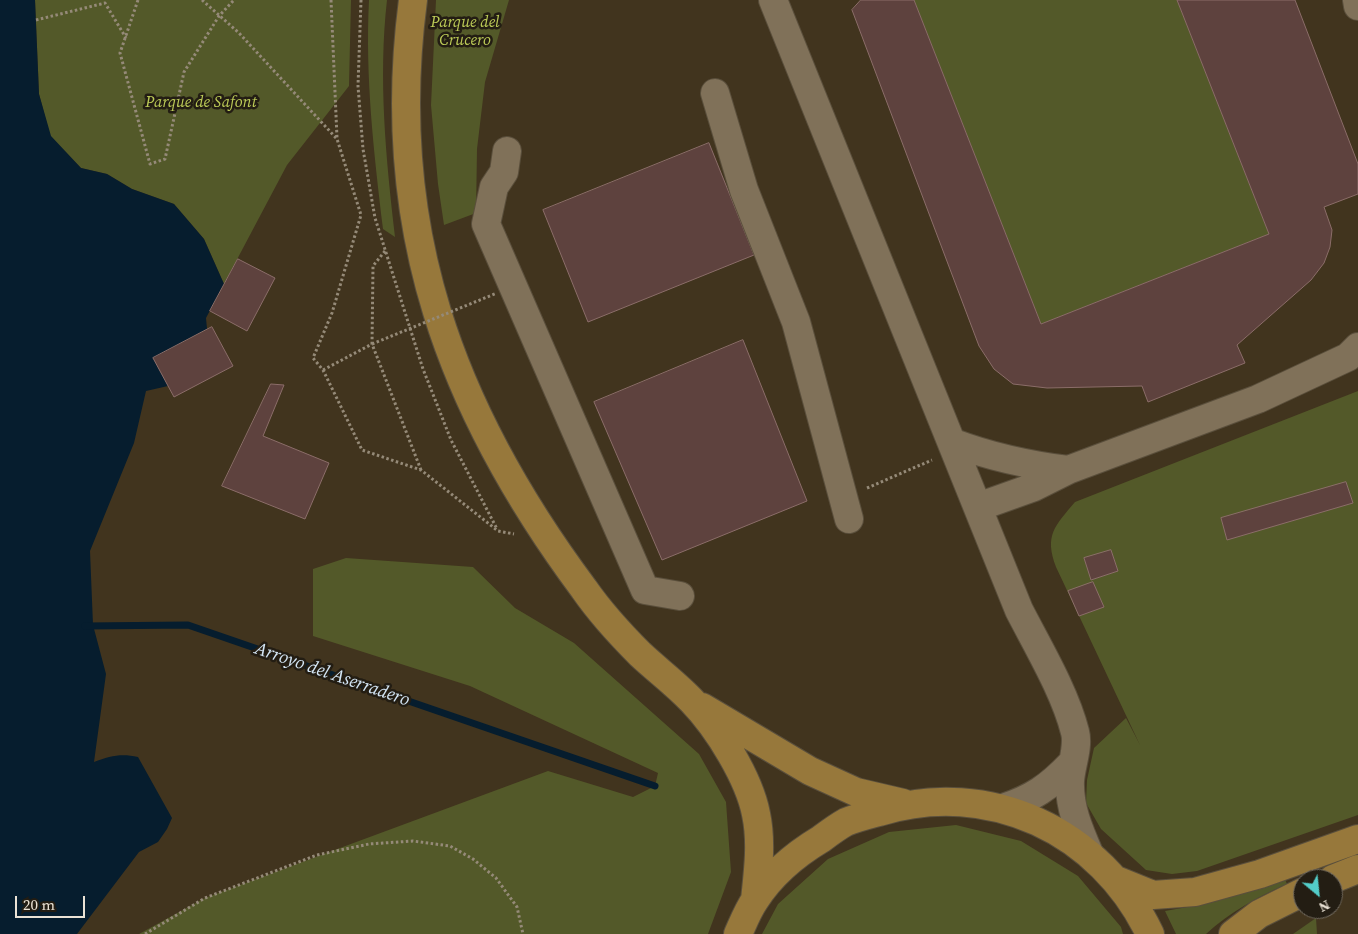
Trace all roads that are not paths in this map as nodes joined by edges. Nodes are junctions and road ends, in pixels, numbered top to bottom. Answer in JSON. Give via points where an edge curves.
{"nodes":[{"id":1,"x":413,"y":0,"type":"edge"},
{"id":2,"x":773,"y":0,"type":"edge"},
{"id":3,"x":1357,"y":0,"type":"edge"},
{"id":4,"x":1358,"y":6,"type":"edge"},
{"id":5,"x":715,"y":93,"type":"dead end"},
{"id":6,"x":507,"y":151,"type":"dead end"},
{"id":7,"x":1358,"y":347,"type":"edge"},
{"id":8,"x":954,"y":443,"type":"junction"},
{"id":9,"x":1068,"y":470,"type":"junction"},
{"id":10,"x":978,"y":507,"type":"junction"},
{"id":11,"x":846,"y":508,"type":"road end"},
{"id":12,"x":680,"y":596,"type":"dead end"},
{"id":13,"x":693,"y":702,"type":"junction"},
{"id":14,"x":1071,"y":764,"type":"junction"},
{"id":15,"x":905,"y":804,"type":"junction"},
{"id":16,"x":1003,"y":808,"type":"junction"},
{"id":17,"x":1358,"y":839,"type":"edge"},
{"id":18,"x":1089,"y":853,"type":"junction"},
{"id":19,"x":1358,"y":869,"type":"edge"},
{"id":20,"x":1343,"y":875,"type":"edge"},
{"id":21,"x":1116,"y":880,"type":"junction"},
{"id":22,"x":1293,"y":897,"type":"edge"},
{"id":23,"x":755,"y":900,"type":"junction"},
{"id":24,"x":738,"y":934,"type":"edge"},
{"id":25,"x":1150,"y":934,"type":"edge"},
{"id":26,"x":1233,"y":934,"type":"edge"}],
"edges":[{"from":1,"to":13,"type":"main road","via":[[406,85],[406,148],[413,203],[433,302],[463,388],[484,432],[547,538],[611,622],[638,652]]},
{"from":2,"to":8,"type":"street"},
{"from":3,"to":4,"type":"street"},
{"from":5,"to":11,"type":"street","via":[[744,190],[796,322]]},
{"from":6,"to":12,"type":"street","via":[[504,172],[494,188],[486,224],[645,590]]},
{"from":7,"to":9,"type":"street","via":[[1348,357],[1258,400]]},
{"from":8,"to":9,"type":"street","via":[[993,457]]},
{"from":8,"to":10,"type":"street"},
{"from":9,"to":10,"type":"street","via":[[1034,487]]},
{"from":10,"to":14,"type":"street","via":[[1019,610],[1075,733]]},
{"from":13,"to":15,"type":"main road","via":[[810,770],[856,792]]},
{"from":13,"to":23,"type":"main road","via":[[724,744],[748,787],[758,832]]},
{"from":14,"to":16,"type":"street","via":[[1050,786],[1028,800]]},
{"from":14,"to":18,"type":"street","via":[[1070,798],[1078,829]]},
{"from":15,"to":16,"type":"main road","via":[[971,802]]},
{"from":15,"to":23,"type":"main road","via":[[847,822],[795,855]]},
{"from":16,"to":18,"type":"main road","via":[[1063,834]]},
{"from":17,"to":21,"type":"main road","via":[[1260,874],[1195,892],[1153,895]]},
{"from":18,"to":21,"type":"main road"},
{"from":19,"to":20,"type":"main road"},
{"from":21,"to":25,"type":"main road","via":[[1140,913]]},
{"from":22,"to":26,"type":"main road","via":[[1259,914]]},
{"from":23,"to":24,"type":"main road"}]}
